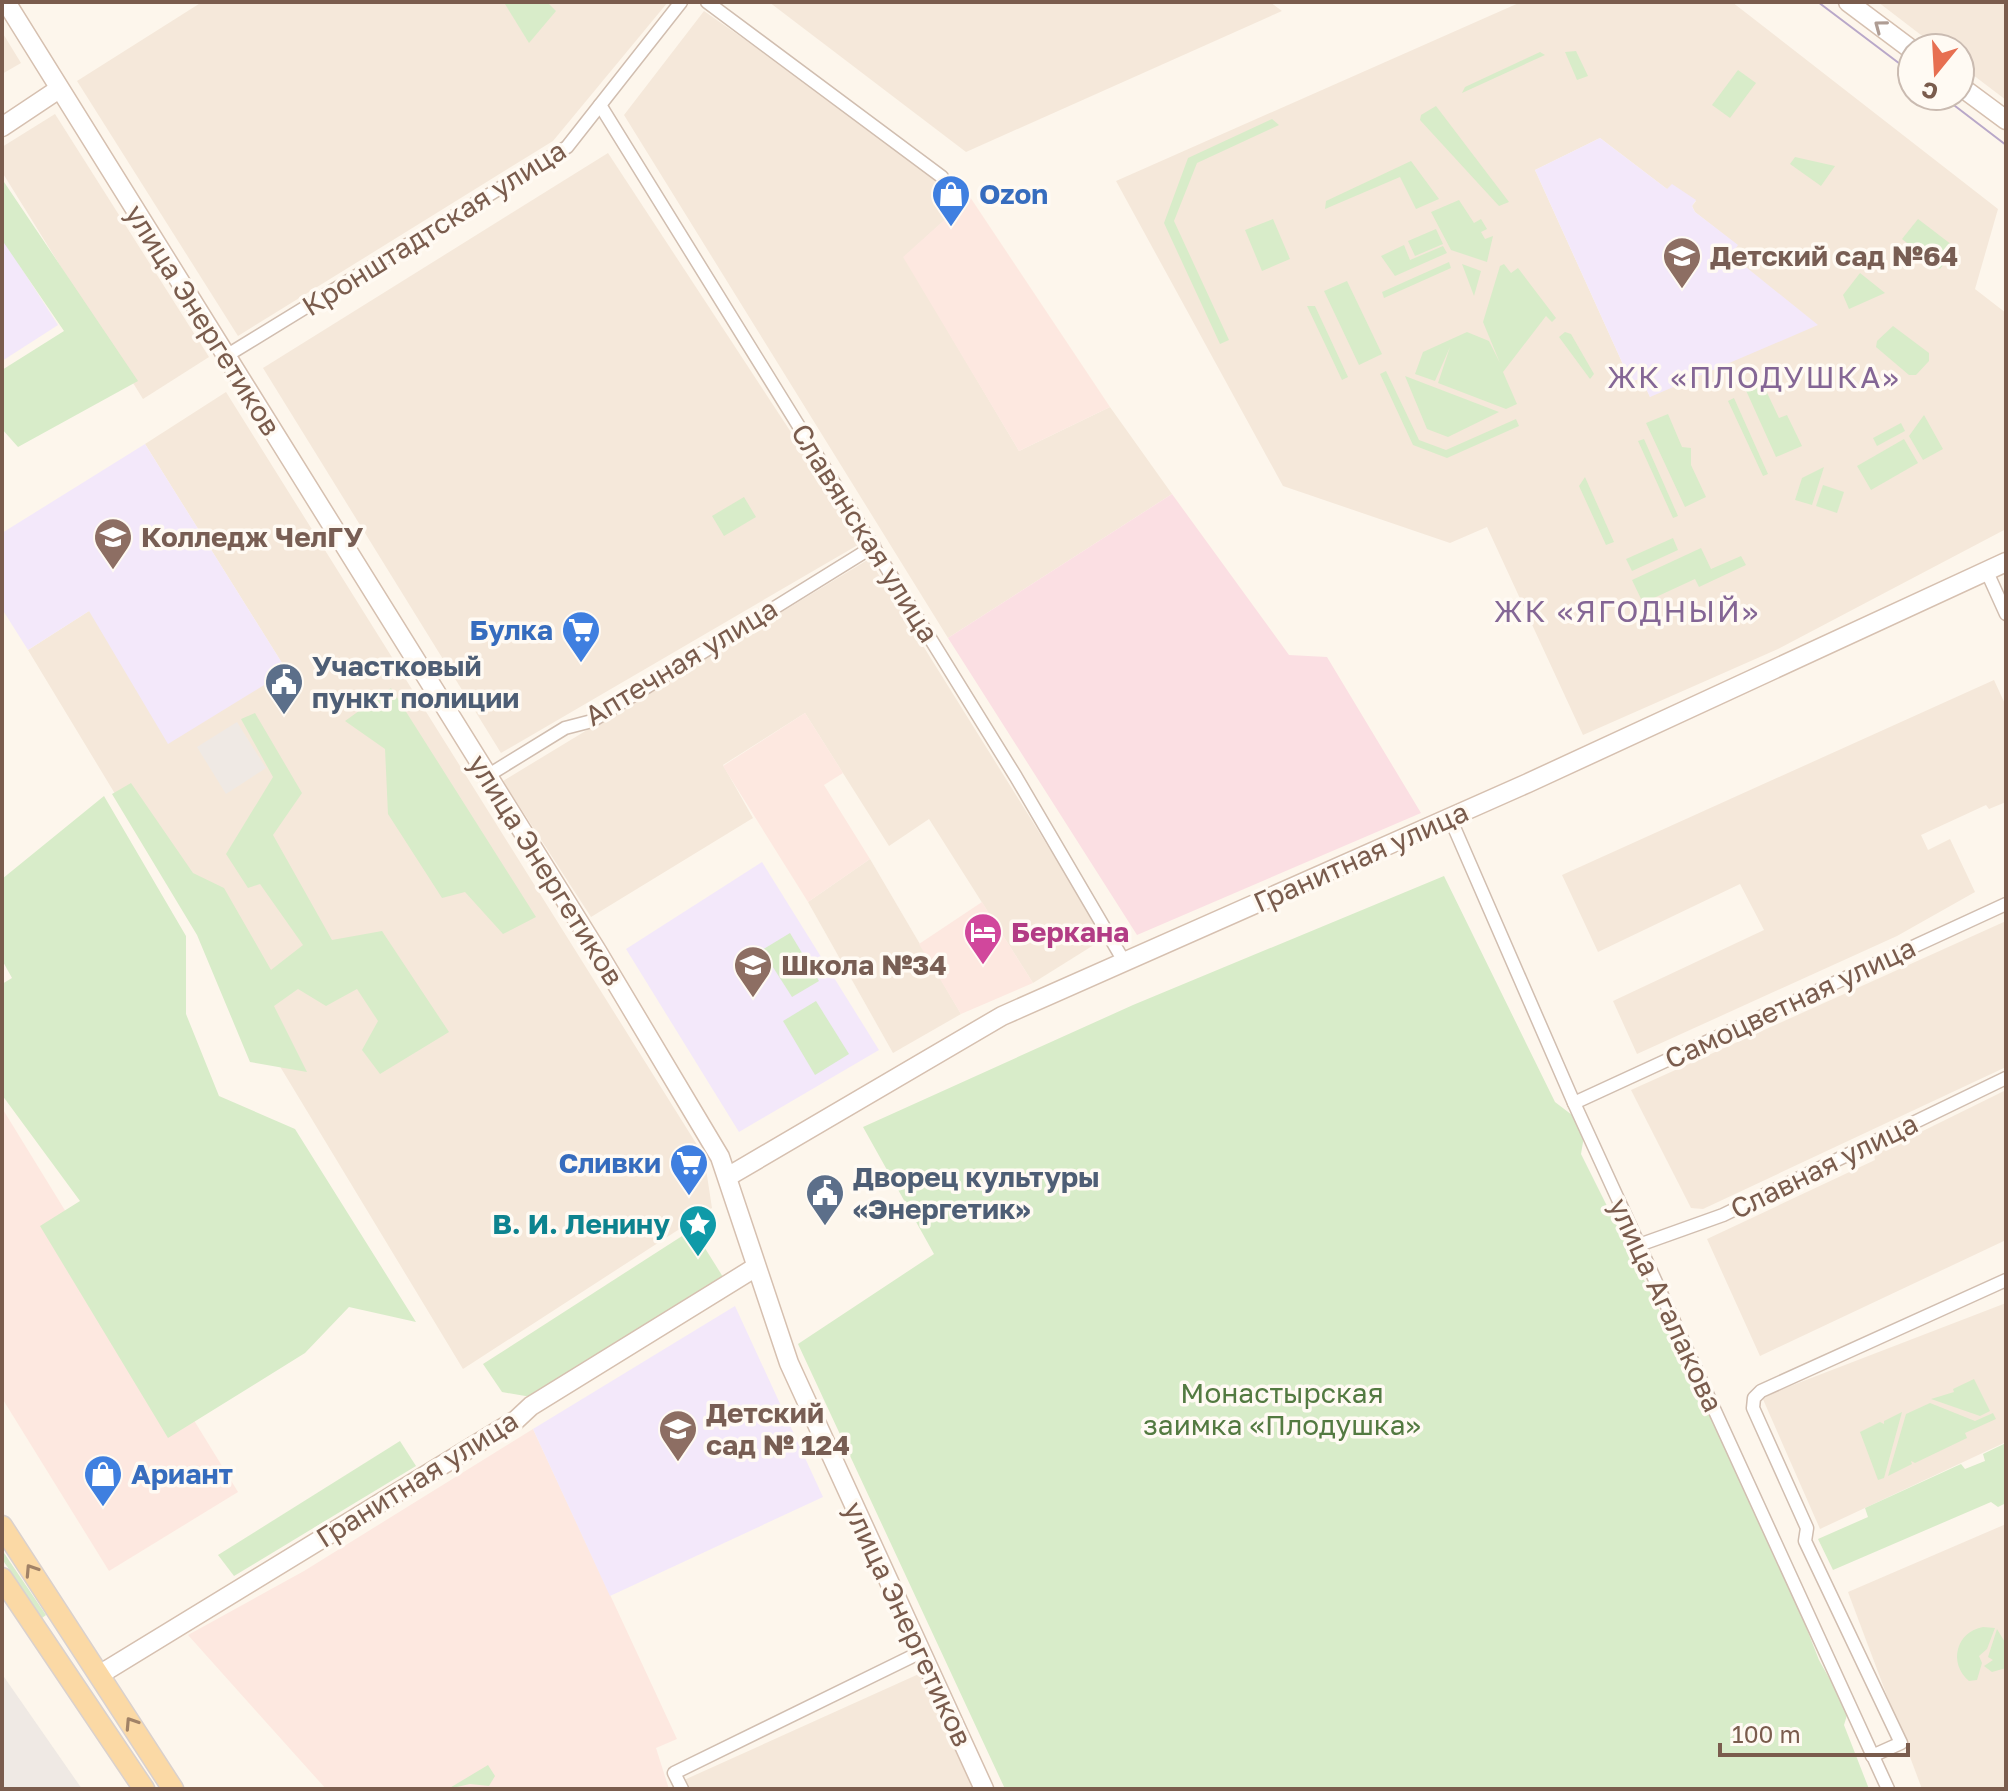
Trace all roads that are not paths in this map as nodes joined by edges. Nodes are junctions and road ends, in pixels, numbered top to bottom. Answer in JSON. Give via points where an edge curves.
{"nodes":[{"id":1,"x":6,"y":2,"type":"edge"},
{"id":2,"x":681,"y":2,"type":"edge"},
{"id":3,"x":707,"y":2,"type":"edge"},
{"id":4,"x":1848,"y":2,"type":"edge"},
{"id":5,"x":1896,"y":38,"type":"edge"},
{"id":6,"x":59,"y":89,"type":"junction"},
{"id":7,"x":1976,"y":98,"type":"edge"},
{"id":8,"x":600,"y":105,"type":"junction"},
{"id":9,"x":2006,"y":120,"type":"edge"},
{"id":10,"x":2,"y":127,"type":"edge"},
{"id":11,"x":942,"y":177,"type":"dead end"},
{"id":12,"x":226,"y":356,"type":"junction"},
{"id":13,"x":874,"y":546,"type":"junction"},
{"id":14,"x":2006,"y":562,"type":"edge"},
{"id":15,"x":1987,"y":572,"type":"junction"},
{"id":16,"x":2006,"y":614,"type":"edge"},
{"id":17,"x":487,"y":776,"type":"junction"},
{"id":18,"x":1450,"y":818,"type":"junction"},
{"id":19,"x":2006,"y":904,"type":"edge"},
{"id":20,"x":1125,"y":963,"type":"junction"},
{"id":21,"x":2006,"y":1078,"type":"edge"},
{"id":22,"x":1574,"y":1103,"type":"junction"},
{"id":23,"x":729,"y":1176,"type":"junction"},
{"id":24,"x":1639,"y":1245,"type":"junction"},
{"id":25,"x":756,"y":1267,"type":"junction"},
{"id":26,"x":2006,"y":1280,"type":"edge"},
{"id":27,"x":2,"y":1526,"type":"edge"},
{"id":28,"x":2,"y":1578,"type":"edge"},
{"id":29,"x":921,"y":1652,"type":"junction"},
{"id":30,"x":99,"y":1675,"type":"junction"},
{"id":31,"x":76,"y":1689,"type":"junction"},
{"id":32,"x":1872,"y":1756,"type":"junction"},
{"id":33,"x":144,"y":1789,"type":"edge"},
{"id":34,"x":173,"y":1789,"type":"edge"},
{"id":35,"x":682,"y":1789,"type":"edge"},
{"id":36,"x":984,"y":1789,"type":"edge"},
{"id":37,"x":1888,"y":1789,"type":"edge"}],
"edges":[{"from":1,"to":6,"type":"street","name":"улица Энергетиков"},
{"from":2,"to":8,"type":"street","name":"Кронштадтская улица"},
{"from":3,"to":11,"type":"street"},
{"from":5,"to":4,"type":"street","one_way":true},
{"from":6,"to":10,"type":"street"},
{"from":6,"to":12,"type":"street","name":"улица Энергетиков"},
{"from":7,"to":9,"type":"street"},
{"from":8,"to":12,"type":"street","name":"Кронштадтская улица","via":[[567,147]]},
{"from":8,"to":13,"type":"street","name":"Славянская улица"},
{"from":12,"to":17,"type":"street","name":"улица Энергетиков"},
{"from":13,"to":17,"type":"street","name":"Аптечная улица","via":[[592,721],[565,728]]},
{"from":13,"to":20,"type":"street","name":"Славянская улица"},
{"from":14,"to":15,"type":"street","name":"Гранитная улица"},
{"from":15,"to":16,"type":"street"},
{"from":15,"to":18,"type":"street","name":"Гранитная улица"},
{"from":17,"to":23,"type":"street","name":"улица Энергетиков"},
{"from":18,"to":20,"type":"street","name":"Гранитная улица"},
{"from":18,"to":22,"type":"street","name":"улица Агалакова"},
{"from":19,"to":22,"type":"street","name":"Самоцветная улица"},
{"from":20,"to":23,"type":"street","name":"Гранитная улица","via":[[1002,1016]]},
{"from":21,"to":24,"type":"street","name":"Славная улица","via":[[1723,1215]]},
{"from":22,"to":24,"type":"street","name":"улица Агалакова"},
{"from":23,"to":25,"type":"street","name":"улица Энергетиков"},
{"from":24,"to":32,"type":"street","name":"улица Агалакова"},
{"from":25,"to":29,"type":"street","name":"улица Энергетиков","via":[[789,1363]]},
{"from":25,"to":30,"type":"street","name":"Гранитная улица"},
{"from":26,"to":32,"type":"street","via":[[1754,1398],[1753,1408],[1807,1528],[1805,1541],[1901,1743]]},
{"from":30,"to":27,"type":"main road","one_way":true},
{"from":28,"to":31,"type":"main road"},
{"from":29,"to":35,"type":"street","via":[[674,1773]]},
{"from":29,"to":36,"type":"street","name":"улица Энергетиков"},
{"from":30,"to":31,"type":"main road","name":"Гранитная улица"},
{"from":34,"to":30,"type":"main road","one_way":true},
{"from":31,"to":33,"type":"main road"},
{"from":32,"to":37,"type":"street","name":"улица Агалакова"}]}
